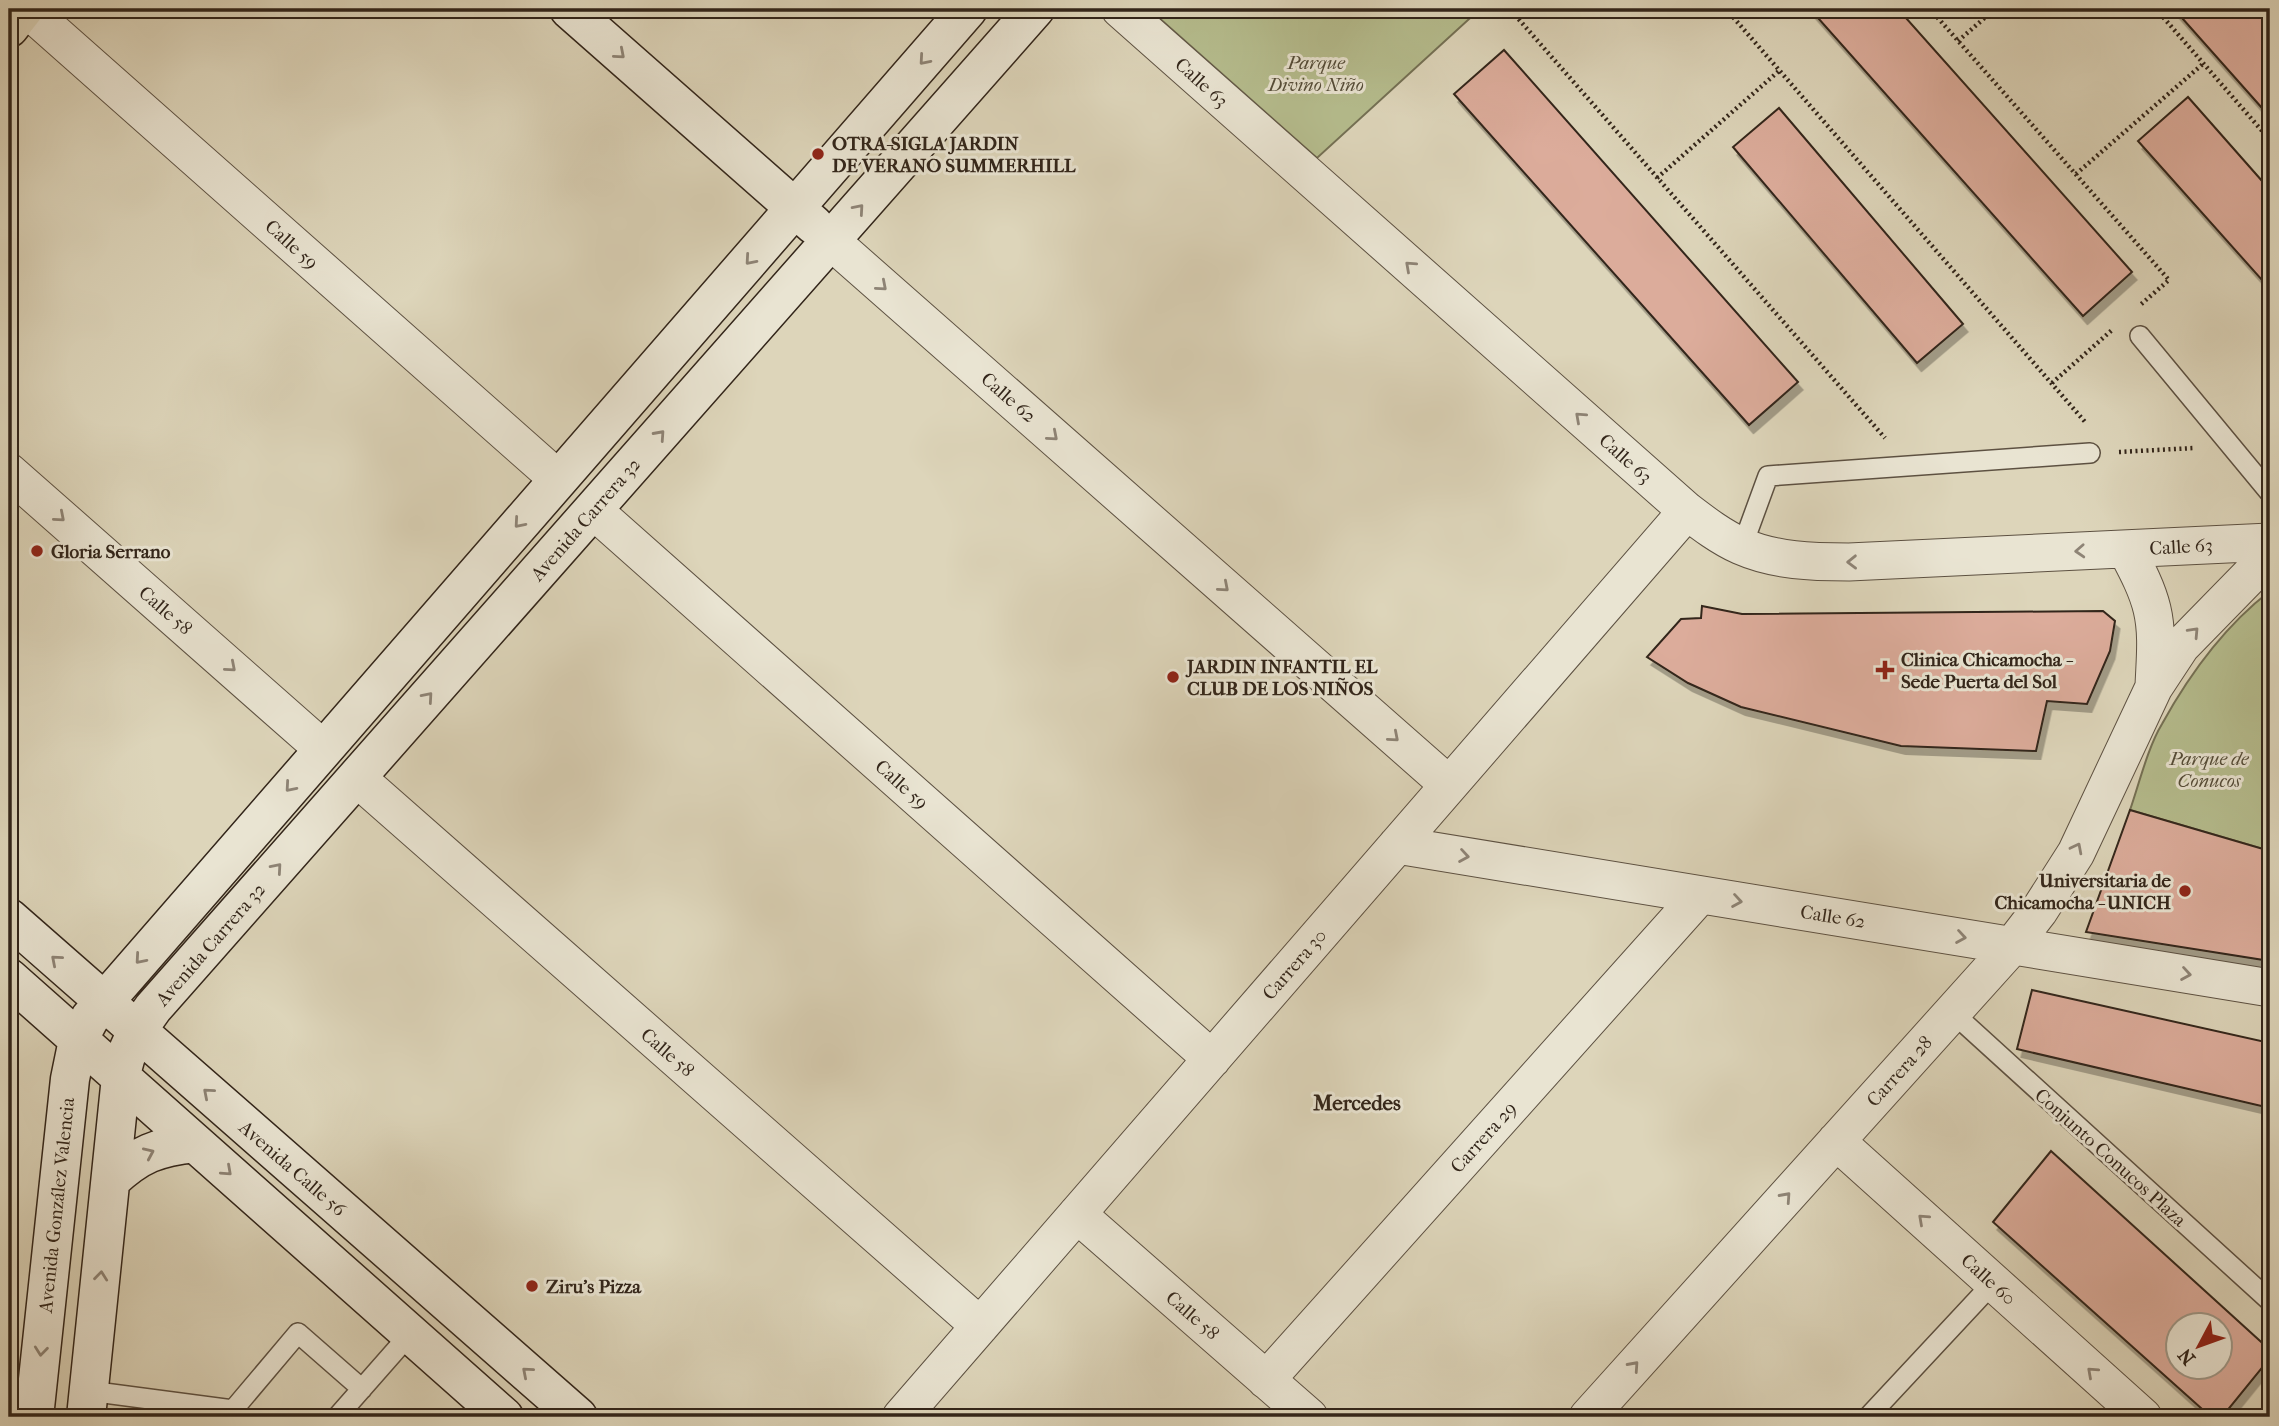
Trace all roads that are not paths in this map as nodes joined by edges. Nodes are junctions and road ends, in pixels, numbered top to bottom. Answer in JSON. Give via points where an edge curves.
{"nodes":[{"id":1,"x":25,"y":9,"type":"edge"},
{"id":2,"x":569,"y":9,"type":"edge"},
{"id":3,"x":968,"y":9,"type":"edge"},
{"id":4,"x":1035,"y":9,"type":"edge"},
{"id":5,"x":1120,"y":9,"type":"edge"},
{"id":6,"x":9,"y":28,"type":"edge"},
{"id":7,"x":794,"y":208,"type":"junction"},
{"id":8,"x":831,"y":241,"type":"junction"},
{"id":9,"x":2140,"y":336,"type":"dead end"},
{"id":10,"x":2090,"y":453,"type":"road end"},
{"id":11,"x":9,"y":472,"type":"edge"},
{"id":12,"x":558,"y":479,"type":"junction"},
{"id":13,"x":2270,"y":493,"type":"edge"},
{"id":14,"x":593,"y":510,"type":"junction"},
{"id":15,"x":1687,"y":511,"type":"junction"},
{"id":16,"x":2270,"y":542,"type":"edge"},
{"id":17,"x":1742,"y":547,"type":"junction"},
{"id":18,"x":2126,"y":549,"type":"junction"},
{"id":19,"x":2270,"y":555,"type":"edge"},
{"id":20,"x":2154,"y":687,"type":"junction"},
{"id":21,"x":323,"y":749,"type":"junction"},
{"id":22,"x":357,"y":778,"type":"junction"},
{"id":23,"x":1449,"y":785,"type":"junction"},
{"id":24,"x":1397,"y":845,"type":"junction"},
{"id":25,"x":1700,"y":895,"type":"junction"},
{"id":26,"x":9,"y":918,"type":"edge"},
{"id":27,"x":2012,"y":946,"type":"junction"},
{"id":28,"x":9,"y":978,"type":"edge"},
{"id":29,"x":2270,"y":988,"type":"edge"},
{"id":30,"x":103,"y":1002,"type":"junction"},
{"id":31,"x":1952,"y":1012,"type":"junction"},
{"id":32,"x":137,"y":1030,"type":"junction"},
{"id":33,"x":78,"y":1040,"type":"junction"},
{"id":34,"x":1212,"y":1059,"type":"junction"},
{"id":35,"x":121,"y":1077,"type":"junction"},
{"id":36,"x":1836,"y":1141,"type":"junction"},
{"id":37,"x":195,"y":1143,"type":"junction"},
{"id":38,"x":111,"y":1180,"type":"junction"},
{"id":39,"x":1077,"y":1214,"type":"junction"},
{"id":40,"x":1993,"y":1283,"type":"junction"},
{"id":41,"x":2270,"y":1301,"type":"edge"},
{"id":42,"x":980,"y":1326,"type":"junction"},
{"id":43,"x":410,"y":1334,"type":"junction"},
{"id":44,"x":1266,"y":1380,"type":"junction"},
{"id":45,"x":362,"y":1389,"type":"junction"},
{"id":46,"x":88,"y":1404,"type":"edge"},
{"id":47,"x":238,"y":1413,"type":"edge"},
{"id":48,"x":34,"y":1417,"type":"edge"},
{"id":49,"x":337,"y":1417,"type":"edge"},
{"id":50,"x":504,"y":1417,"type":"edge"},
{"id":51,"x":578,"y":1417,"type":"edge"},
{"id":52,"x":901,"y":1417,"type":"edge"},
{"id":53,"x":1309,"y":1417,"type":"edge"},
{"id":54,"x":1588,"y":1417,"type":"edge"},
{"id":55,"x":1868,"y":1417,"type":"edge"},
{"id":56,"x":2143,"y":1417,"type":"edge"}],
"edges":[{"from":1,"to":6,"type":"main road"},
{"from":1,"to":12,"type":"street","name":"Calle 59"},
{"from":2,"to":7,"type":"street","name":"Calle 62","one_way":true},
{"from":3,"to":7,"type":"street","one_way":true},
{"from":8,"to":4,"type":"street","name":"Avenida Carrera 32","one_way":true},
{"from":15,"to":5,"type":"street","name":"Calle 63","one_way":true},
{"from":7,"to":8,"type":"street","name":"Calle 62"},
{"from":7,"to":12,"type":"street","one_way":true},
{"from":14,"to":8,"type":"street","name":"Avenida Carrera 32","one_way":true},
{"from":8,"to":23,"type":"street","name":"Calle 62","one_way":true},
{"from":9,"to":13,"type":"lane"},
{"from":10,"to":17,"type":"lane","via":[[1768,476]]},
{"from":11,"to":21,"type":"street","name":"Calle 58","one_way":true},
{"from":12,"to":21,"type":"street","one_way":true},
{"from":22,"to":14,"type":"street","name":"Avenida Carrera 32","one_way":true},
{"from":14,"to":34,"type":"street","name":"Calle 59"},
{"from":15,"to":17,"type":"street","name":"Calle 63"},
{"from":15,"to":23,"type":"street","name":"Carrera 30"},
{"from":16,"to":18,"type":"street","name":"Calle 63"},
{"from":18,"to":17,"type":"street","name":"Calle 63","one_way":true,"via":[[1849,562],[1804,561]]},
{"from":18,"to":20,"type":"street","name":"Carrera 28","via":[[2152,610]]},
{"from":20,"to":19,"type":"street","name":"Carrera 28","one_way":true,"via":[[2181,646]]},
{"from":27,"to":20,"type":"street","name":"Carrera 28","one_way":true,"via":[[2076,853]]},
{"from":21,"to":30,"type":"street","one_way":true},
{"from":32,"to":22,"type":"street","name":"Avenida Carrera 32","one_way":true},
{"from":22,"to":42,"type":"street","name":"Calle 58"},
{"from":23,"to":24,"type":"street","name":"Carrera 30"},
{"from":24,"to":25,"type":"street","name":"Calle 62","one_way":true},
{"from":24,"to":34,"type":"street","name":"Carrera 30"},
{"from":25,"to":27,"type":"street","name":"Calle 62","one_way":true},
{"from":25,"to":44,"type":"street","name":"Carrera 29"},
{"from":30,"to":26,"type":"street","name":"Avenida Calle 56","one_way":true},
{"from":27,"to":29,"type":"street","name":"Calle 62","one_way":true},
{"from":27,"to":31,"type":"street","name":"Carrera 28"},
{"from":28,"to":33,"type":"street"},
{"from":30,"to":32,"type":"street","name":"Avenida Calle 56"},
{"from":30,"to":33,"type":"street","name":"Avenida González Valencia"},
{"from":31,"to":36,"type":"street","name":"Carrera 28"},
{"from":31,"to":41,"type":"lane","name":"Conjunto Conucos Plaza"},
{"from":32,"to":35,"type":"street"},
{"from":51,"to":32,"type":"street","name":"Avenida Calle 56","one_way":true},
{"from":33,"to":35,"type":"street"},
{"from":33,"to":48,"type":"street","name":"Avenida González Valencia","one_way":true},
{"from":34,"to":39,"type":"street","name":"Carrera 30"},
{"from":35,"to":37,"type":"street"},
{"from":35,"to":38,"type":"street"},
{"from":40,"to":36,"type":"street","name":"Calle 60","one_way":true},
{"from":54,"to":36,"type":"street","name":"Carrera 28","one_way":true},
{"from":38,"to":37,"type":"street","one_way":true,"via":[[144,1155],[166,1146]]},
{"from":37,"to":43,"type":"street","one_way":true},
{"from":46,"to":38,"type":"street","one_way":true},
{"from":39,"to":42,"type":"street","name":"Carrera 30"},
{"from":39,"to":44,"type":"street","name":"Calle 58"},
{"from":40,"to":55,"type":"lane"},
{"from":56,"to":40,"type":"street","name":"Calle 60","one_way":true},
{"from":42,"to":52,"type":"street","name":"Carrera 30"},
{"from":43,"to":45,"type":"lane"},
{"from":43,"to":50,"type":"street"},
{"from":44,"to":53,"type":"street","name":"Calle 58"},
{"from":45,"to":47,"type":"lane","via":[[298,1333]]},
{"from":45,"to":49,"type":"lane"},
{"from":46,"to":47,"type":"lane"}]}
